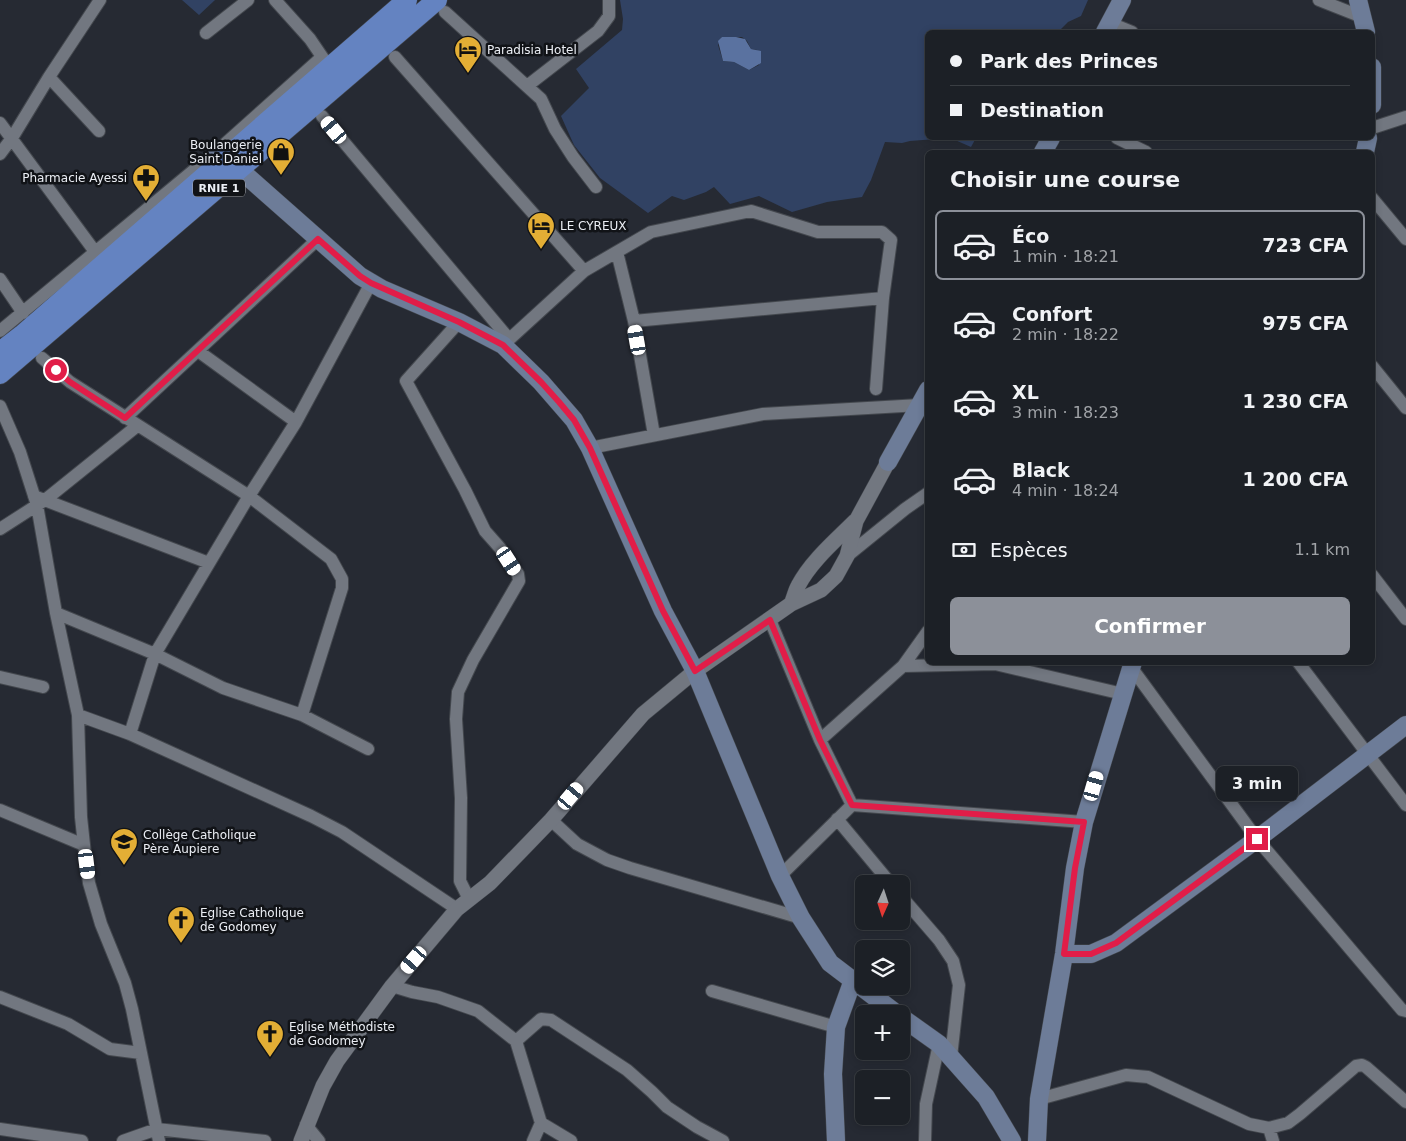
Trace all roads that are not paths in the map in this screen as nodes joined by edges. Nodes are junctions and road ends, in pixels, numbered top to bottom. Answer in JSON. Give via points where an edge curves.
{"nodes":[{"id":1,"x":100,"y":0,"type":"edge"},
{"id":2,"x":248,"y":0,"type":"edge"},
{"id":3,"x":275,"y":0,"type":"edge"},
{"id":4,"x":407,"y":0,"type":"edge"},
{"id":5,"x":609,"y":0,"type":"edge"},
{"id":6,"x":1122,"y":0,"type":"edge"},
{"id":7,"x":1319,"y":0,"type":"edge"},
{"id":8,"x":441,"y":6,"type":"edge"},
{"id":9,"x":1362,"y":16,"type":"edge"},
{"id":10,"x":1107,"y":28,"type":"edge"},
{"id":11,"x":1120,"y":30,"type":"edge"},
{"id":12,"x":206,"y":33,"type":"dead end"},
{"id":13,"x":395,"y":57,"type":"dead end"},
{"id":14,"x":326,"y":62,"type":"junction"},
{"id":15,"x":49,"y":77,"type":"junction"},
{"id":16,"x":527,"y":86,"type":"junction"},
{"id":17,"x":322,"y":116,"type":"dead end"},
{"id":18,"x":1406,"y":117,"type":"edge"},
{"id":19,"x":0,"y":123,"type":"edge"},
{"id":20,"x":1375,"y":127,"type":"edge"},
{"id":21,"x":99,"y":131,"type":"dead end"},
{"id":22,"x":12,"y":138,"type":"junction"},
{"id":23,"x":1121,"y":140,"type":"edge"},
{"id":24,"x":1142,"y":150,"type":"edge"},
{"id":25,"x":0,"y":154,"type":"edge"},
{"id":26,"x":228,"y":160,"type":"junction"},
{"id":27,"x":596,"y":187,"type":"dead end"},
{"id":28,"x":1375,"y":202,"type":"edge"},
{"id":29,"x":318,"y":239,"type":"junction"},
{"id":30,"x":1406,"y":239,"type":"edge"},
{"id":31,"x":617,"y":252,"type":"junction"},
{"id":32,"x":96,"y":253,"type":"junction"},
{"id":33,"x":584,"y":270,"type":"junction"},
{"id":34,"x":0,"y":279,"type":"edge"},
{"id":35,"x":371,"y":283,"type":"junction"},
{"id":36,"x":883,"y":298,"type":"junction"},
{"id":37,"x":23,"y":313,"type":"junction"},
{"id":38,"x":634,"y":321,"type":"junction"},
{"id":39,"x":459,"y":322,"type":"junction"},
{"id":40,"x":0,"y":331,"type":"edge"},
{"id":41,"x":506,"y":342,"type":"junction"},
{"id":42,"x":198,"y":351,"type":"junction"},
{"id":43,"x":0,"y":352,"type":"edge"},
{"id":44,"x":42,"y":358,"type":"dead end"},
{"id":45,"x":1375,"y":370,"type":"edge"},
{"id":46,"x":0,"y":374,"type":"edge"},
{"id":47,"x":876,"y":389,"type":"dead end"},
{"id":48,"x":924,"y":398,"type":"edge"},
{"id":49,"x":0,"y":406,"type":"edge"},
{"id":50,"x":1406,"y":408,"type":"edge"},
{"id":51,"x":125,"y":418,"type":"junction"},
{"id":52,"x":296,"y":422,"type":"junction"},
{"id":53,"x":137,"y":426,"type":"junction"},
{"id":54,"x":654,"y":435,"type":"junction"},
{"id":55,"x":590,"y":448,"type":"junction"},
{"id":56,"x":888,"y":462,"type":"joint"},
{"id":57,"x":925,"y":495,"type":"edge"},
{"id":58,"x":249,"y":496,"type":"junction"},
{"id":59,"x":39,"y":500,"type":"junction"},
{"id":60,"x":856,"y":521,"type":"junction"},
{"id":61,"x":0,"y":529,"type":"edge"},
{"id":62,"x":847,"y":556,"type":"junction"},
{"id":63,"x":210,"y":563,"type":"junction"},
{"id":64,"x":1375,"y":579,"type":"edge"},
{"id":65,"x":791,"y":604,"type":"junction"},
{"id":66,"x":56,"y":614,"type":"junction"},
{"id":67,"x":1406,"y":619,"type":"edge"},
{"id":68,"x":770,"y":620,"type":"junction"},
{"id":69,"x":925,"y":635,"type":"edge"},
{"id":70,"x":155,"y":654,"type":"junction"},
{"id":71,"x":934,"y":665,"type":"edge"},
{"id":72,"x":1004,"y":665,"type":"edge"},
{"id":73,"x":1132,"y":665,"type":"edge"},
{"id":74,"x":1300,"y":665,"type":"edge"},
{"id":75,"x":903,"y":666,"type":"junction"},
{"id":76,"x":695,"y":671,"type":"junction"},
{"id":77,"x":0,"y":677,"type":"edge"},
{"id":78,"x":43,"y":687,"type":"dead end"},
{"id":79,"x":1123,"y":694,"type":"junction"},
{"id":80,"x":78,"y":715,"type":"junction"},
{"id":81,"x":302,"y":715,"type":"junction"},
{"id":82,"x":1406,"y":725,"type":"edge"},
{"id":83,"x":130,"y":734,"type":"junction"},
{"id":84,"x":820,"y":740,"type":"junction"},
{"id":85,"x":368,"y":748,"type":"dead end"},
{"id":86,"x":1368,"y":754,"type":"junction"},
{"id":87,"x":852,"y":805,"type":"junction"},
{"id":88,"x":1406,"y":805,"type":"edge"},
{"id":89,"x":0,"y":810,"type":"edge"},
{"id":90,"x":837,"y":819,"type":"junction"},
{"id":91,"x":552,"y":820,"type":"junction"},
{"id":92,"x":1084,"y":822,"type":"junction"},
{"id":93,"x":1257,"y":839,"type":"junction"},
{"id":94,"x":84,"y":845,"type":"junction"},
{"id":95,"x":884,"y":875,"type":"edge"},
{"id":96,"x":780,"y":876,"type":"junction"},
{"id":97,"x":463,"y":904,"type":"junction"},
{"id":98,"x":910,"y":906,"type":"edge"},
{"id":99,"x":801,"y":918,"type":"junction"},
{"id":100,"x":1064,"y":954,"type":"junction"},
{"id":101,"x":853,"y":980,"type":"junction"},
{"id":102,"x":392,"y":986,"type":"junction"},
{"id":103,"x":712,"y":991,"type":"dead end"},
{"id":104,"x":0,"y":997,"type":"edge"},
{"id":105,"x":885,"y":1005,"type":"edge"},
{"id":106,"x":1406,"y":1011,"type":"edge"},
{"id":107,"x":910,"y":1023,"type":"edge"},
{"id":108,"x":836,"y":1028,"type":"junction"},
{"id":109,"x":516,"y":1041,"type":"junction"},
{"id":110,"x":939,"y":1044,"type":"junction"},
{"id":111,"x":141,"y":1053,"type":"junction"},
{"id":112,"x":951,"y":1057,"type":"junction"},
{"id":113,"x":1039,"y":1098,"type":"junction"},
{"id":114,"x":1406,"y":1102,"type":"edge"},
{"id":115,"x":541,"y":1123,"type":"junction"},
{"id":116,"x":306,"y":1125,"type":"junction"},
{"id":117,"x":1269,"y":1128,"type":"junction"},
{"id":118,"x":0,"y":1130,"type":"edge"},
{"id":119,"x":158,"y":1135,"type":"edge"},
{"id":120,"x":82,"y":1141,"type":"edge"},
{"id":121,"x":124,"y":1141,"type":"edge"},
{"id":122,"x":266,"y":1141,"type":"edge"},
{"id":123,"x":301,"y":1141,"type":"edge"},
{"id":124,"x":319,"y":1141,"type":"edge"},
{"id":125,"x":533,"y":1141,"type":"edge"},
{"id":126,"x":571,"y":1141,"type":"edge"},
{"id":127,"x":722,"y":1141,"type":"edge"},
{"id":128,"x":836,"y":1141,"type":"edge"},
{"id":129,"x":925,"y":1141,"type":"edge"},
{"id":130,"x":1012,"y":1141,"type":"edge"},
{"id":131,"x":1037,"y":1141,"type":"edge"},
{"id":132,"x":1273,"y":1141,"type":"edge"}],
"edges":[{"from":1,"to":15,"type":"street"},
{"from":2,"to":12,"type":"street"},
{"from":3,"to":14,"type":"street"},
{"from":4,"to":14,"type":"highway","number":"RNIE 1"},
{"from":5,"to":16,"type":"street","via":[[609,16],[598,31]]},
{"from":6,"to":10,"type":"main road"},
{"from":7,"to":9,"type":"street"},
{"from":8,"to":16,"type":"street"},
{"from":8,"to":26,"type":"highway","number":"RNIE 1"},
{"from":10,"to":11,"type":"street"},
{"from":13,"to":33,"type":"street"},
{"from":14,"to":26,"type":"highway","number":"RNIE 1"},
{"from":15,"to":21,"type":"street"},
{"from":15,"to":22,"type":"street"},
{"from":16,"to":27,"type":"street","via":[[541,99],[555,129]]},
{"from":17,"to":41,"type":"street"},
{"from":18,"to":20,"type":"street"},
{"from":19,"to":22,"type":"street"},
{"from":22,"to":25,"type":"street"},
{"from":22,"to":32,"type":"street"},
{"from":23,"to":24,"type":"street"},
{"from":26,"to":29,"type":"main road"},
{"from":26,"to":32,"type":"street"},
{"from":26,"to":43,"type":"highway","number":"RNIE 1"},
{"from":26,"to":46,"type":"highway","number":"RNIE 1"},
{"from":28,"to":30,"type":"street"},
{"from":29,"to":35,"type":"main road"},
{"from":29,"to":42,"type":"street"},
{"from":31,"to":33,"type":"street"},
{"from":31,"to":36,"type":"street","via":[[651,232],[751,211],[818,232],[882,232],[891,240]]},
{"from":31,"to":38,"type":"street"},
{"from":32,"to":37,"type":"street"},
{"from":33,"to":41,"type":"street"},
{"from":34,"to":37,"type":"street"},
{"from":35,"to":39,"type":"main road"},
{"from":35,"to":52,"type":"street"},
{"from":36,"to":38,"type":"street"},
{"from":36,"to":47,"type":"street"},
{"from":37,"to":40,"type":"street"},
{"from":38,"to":54,"type":"street"},
{"from":39,"to":41,"type":"main road"},
{"from":39,"to":97,"type":"street","via":[[406,381],[485,531],[518,574],[520,582],[473,660],[458,692],[456,719]]},
{"from":41,"to":55,"type":"main road","via":[[574,420]]},
{"from":42,"to":51,"type":"street"},
{"from":42,"to":52,"type":"street"},
{"from":44,"to":51,"type":"street","via":[[70,382]]},
{"from":45,"to":50,"type":"street"},
{"from":48,"to":54,"type":"street","via":[[763,414]]},
{"from":48,"to":56,"type":"main road"},
{"from":49,"to":59,"type":"street"},
{"from":51,"to":53,"type":"street"},
{"from":52,"to":58,"type":"street"},
{"from":53,"to":58,"type":"street"},
{"from":53,"to":59,"type":"street"},
{"from":54,"to":55,"type":"street"},
{"from":55,"to":76,"type":"main road","via":[[663,611]]},
{"from":56,"to":60,"type":"street"},
{"from":57,"to":62,"type":"street"},
{"from":58,"to":63,"type":"street"},
{"from":58,"to":81,"type":"street","via":[[331,560],[342,578],[342,588]]},
{"from":59,"to":61,"type":"street"},
{"from":59,"to":63,"type":"street"},
{"from":59,"to":66,"type":"street"},
{"from":60,"to":62,"type":"street"},
{"from":60,"to":65,"type":"street","via":[[805,574]]},
{"from":62,"to":65,"type":"street","via":[[836,576],[821,590]]},
{"from":63,"to":70,"type":"street"},
{"from":64,"to":67,"type":"street"},
{"from":65,"to":68,"type":"street"},
{"from":66,"to":70,"type":"street"},
{"from":66,"to":80,"type":"street"},
{"from":68,"to":76,"type":"street"},
{"from":68,"to":84,"type":"street"},
{"from":69,"to":75,"type":"street"},
{"from":70,"to":81,"type":"street","via":[[223,688]]},
{"from":70,"to":83,"type":"street"},
{"from":71,"to":75,"type":"street"},
{"from":72,"to":79,"type":"street"},
{"from":73,"to":79,"type":"main road"},
{"from":73,"to":93,"type":"street"},
{"from":74,"to":86,"type":"street"},
{"from":75,"to":84,"type":"street"},
{"from":76,"to":91,"type":"street","via":[[643,714]]},
{"from":76,"to":96,"type":"main road"},
{"from":77,"to":78,"type":"street"},
{"from":79,"to":92,"type":"main road"},
{"from":80,"to":83,"type":"street"},
{"from":80,"to":94,"type":"street"},
{"from":81,"to":85,"type":"street"},
{"from":82,"to":86,"type":"main road"},
{"from":83,"to":97,"type":"street","via":[[312,816]]},
{"from":84,"to":87,"type":"street"},
{"from":86,"to":88,"type":"street"},
{"from":86,"to":93,"type":"main road"},
{"from":87,"to":90,"type":"street"},
{"from":87,"to":92,"type":"street"},
{"from":89,"to":94,"type":"street"},
{"from":90,"to":95,"type":"street"},
{"from":90,"to":96,"type":"street"},
{"from":91,"to":97,"type":"street","via":[[490,883]]},
{"from":91,"to":99,"type":"street","via":[[578,844],[607,860]]},
{"from":92,"to":100,"type":"main road"},
{"from":93,"to":100,"type":"main road","via":[[1116,943],[1091,954]]},
{"from":93,"to":106,"type":"street"},
{"from":94,"to":111,"type":"street","via":[[89,883],[101,924],[125,983]]},
{"from":96,"to":99,"type":"main road"},
{"from":97,"to":102,"type":"street"},
{"from":98,"to":112,"type":"street","via":[[953,961],[959,986]]},
{"from":99,"to":101,"type":"main road","via":[[830,963]]},
{"from":100,"to":113,"type":"main road"},
{"from":101,"to":105,"type":"main road"},
{"from":101,"to":108,"type":"main road"},
{"from":102,"to":109,"type":"street","via":[[478,1011]]},
{"from":102,"to":116,"type":"street","via":[[337,1061]]},
{"from":103,"to":108,"type":"street"},
{"from":104,"to":111,"type":"street","via":[[68,1024],[110,1049]]},
{"from":107,"to":110,"type":"main road"},
{"from":108,"to":128,"type":"main road","via":[[833,1074]]},
{"from":109,"to":115,"type":"street"},
{"from":109,"to":127,"type":"street","via":[[541,1020],[551,1020],[627,1070],[667,1107]]},
{"from":110,"to":112,"type":"main road"},
{"from":110,"to":129,"type":"street","via":[[926,1104]]},
{"from":111,"to":119,"type":"street"},
{"from":112,"to":130,"type":"main road","via":[[986,1097]]},
{"from":113,"to":117,"type":"street","via":[[1126,1075],[1148,1077],[1249,1124]]},
{"from":113,"to":131,"type":"main road"},
{"from":114,"to":117,"type":"street","via":[[1366,1066],[1359,1065],[1288,1123]]},
{"from":115,"to":125,"type":"street"},
{"from":115,"to":126,"type":"street"},
{"from":116,"to":123,"type":"street"},
{"from":116,"to":124,"type":"street"},
{"from":117,"to":132,"type":"street"},
{"from":118,"to":120,"type":"street"},
{"from":119,"to":121,"type":"street"},
{"from":119,"to":122,"type":"street"}]}
